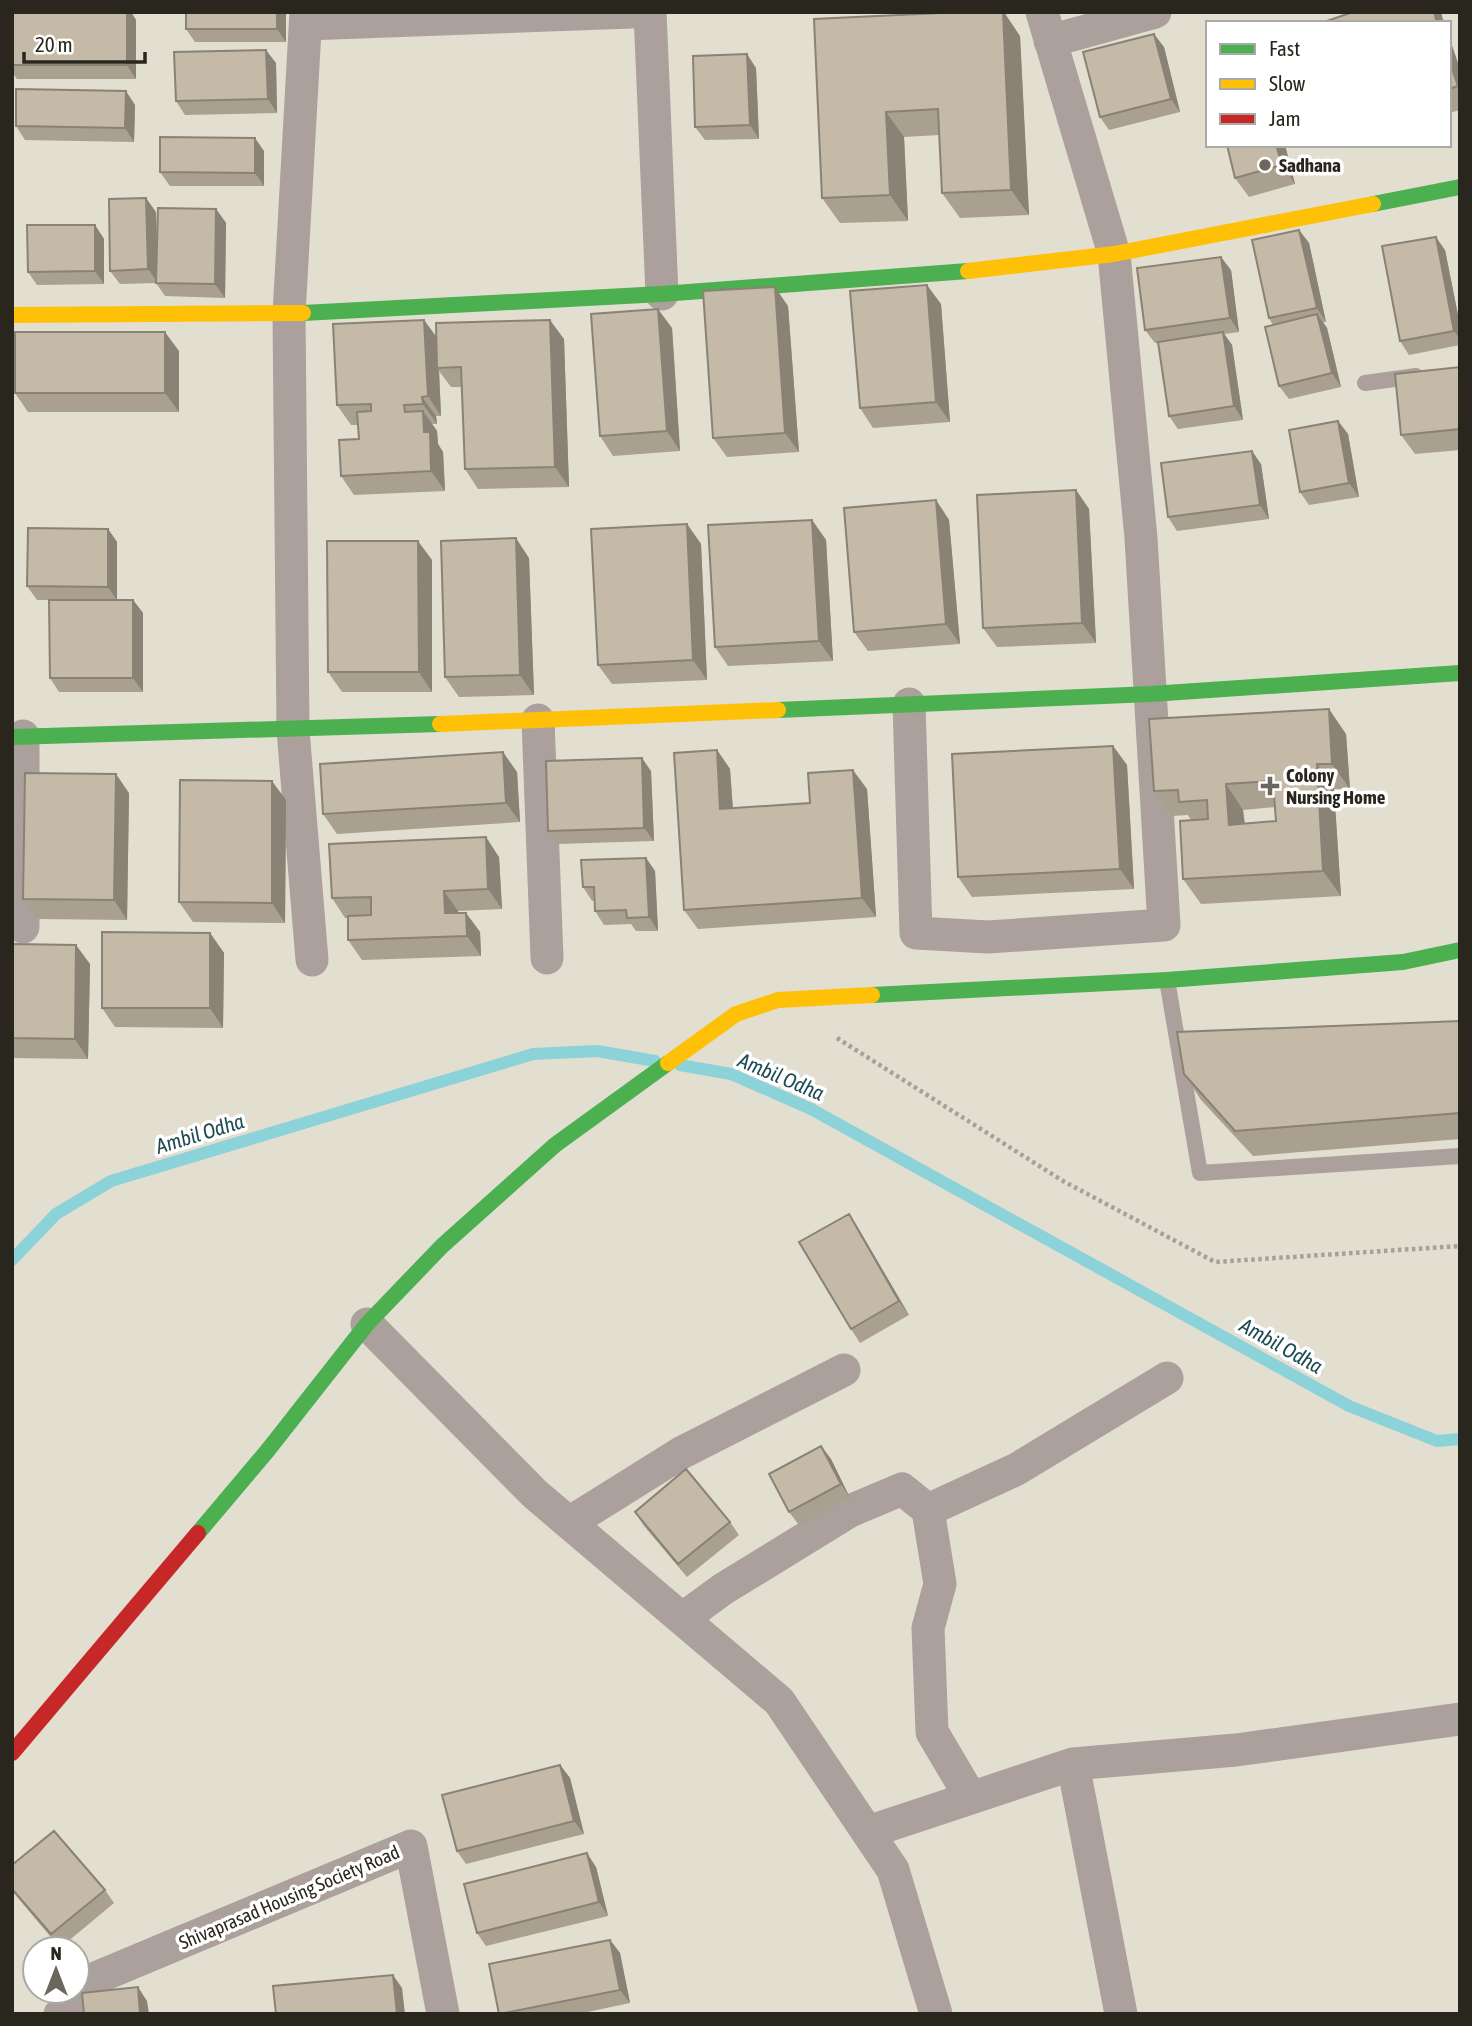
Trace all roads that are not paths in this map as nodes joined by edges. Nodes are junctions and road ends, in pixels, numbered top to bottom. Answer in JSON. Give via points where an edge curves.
{"nodes":[{"id":1,"x":631,"y":12,"type":"edge"},
{"id":2,"x":650,"y":12,"type":"edge"},
{"id":3,"x":1155,"y":12,"type":"edge"},
{"id":4,"x":306,"y":18,"type":"edge"},
{"id":5,"x":1046,"y":27,"type":"edge"},
{"id":6,"x":1460,"y":187,"type":"edge"},
{"id":7,"x":1114,"y":254,"type":"junction"},
{"id":8,"x":662,"y":294,"type":"junction"},
{"id":9,"x":289,"y":314,"type":"junction"},
{"id":10,"x":12,"y":315,"type":"edge"},
{"id":11,"x":1433,"y":373,"type":"edge"},
{"id":12,"x":1365,"y":383,"type":"dead end"},
{"id":13,"x":1460,"y":673,"type":"edge"},
{"id":14,"x":1151,"y":694,"type":"junction"},
{"id":15,"x":909,"y":704,"type":"junction"},
{"id":16,"x":538,"y":720,"type":"junction"},
{"id":17,"x":293,"y":730,"type":"junction"},
{"id":18,"x":17,"y":737,"type":"edge"},
{"id":19,"x":23,"y":928,"type":"edge"},
{"id":20,"x":1460,"y":950,"type":"edge"},
{"id":21,"x":547,"y":958,"type":"dead end"},
{"id":22,"x":312,"y":960,"type":"dead end"},
{"id":23,"x":1167,"y":980,"type":"junction"},
{"id":24,"x":1460,"y":1156,"type":"edge"},
{"id":25,"x":366,"y":1324,"type":"junction"},
{"id":26,"x":844,"y":1370,"type":"dead end"},
{"id":27,"x":1167,"y":1378,"type":"dead end"},
{"id":28,"x":928,"y":1510,"type":"junction"},
{"id":29,"x":569,"y":1523,"type":"junction"},
{"id":30,"x":682,"y":1619,"type":"junction"},
{"id":31,"x":1460,"y":1719,"type":"edge"},
{"id":32,"x":12,"y":1753,"type":"edge"},
{"id":33,"x":1073,"y":1764,"type":"junction"},
{"id":34,"x":971,"y":1798,"type":"junction"},
{"id":35,"x":868,"y":1832,"type":"junction"},
{"id":36,"x":60,"y":2014,"type":"edge"},
{"id":37,"x":443,"y":2014,"type":"edge"},
{"id":38,"x":936,"y":2014,"type":"edge"},
{"id":39,"x":1121,"y":2014,"type":"edge"}],
"edges":[{"from":1,"to":4,"type":"street"},
{"from":2,"to":8,"type":"street"},
{"from":3,"to":5,"type":"street"},
{"from":4,"to":9,"type":"street"},
{"from":5,"to":7,"type":"street"},
{"from":6,"to":7,"type":"street"},
{"from":7,"to":8,"type":"street","via":[[968,271]]},
{"from":7,"to":14,"type":"street"},
{"from":8,"to":9,"type":"street"},
{"from":9,"to":10,"type":"street"},
{"from":9,"to":17,"type":"street"},
{"from":11,"to":12,"type":"lane"},
{"from":13,"to":14,"type":"street"},
{"from":14,"to":15,"type":"street"},
{"from":14,"to":15,"type":"street","via":[[1164,925],[988,937],[916,933]]},
{"from":15,"to":16,"type":"street"},
{"from":16,"to":17,"type":"street"},
{"from":16,"to":21,"type":"street"},
{"from":17,"to":18,"type":"street"},
{"from":17,"to":22,"type":"street"},
{"from":18,"to":19,"type":"street"},
{"from":20,"to":23,"type":"street","via":[[1403,962]]},
{"from":23,"to":24,"type":"lane","via":[[1200,1173]]},
{"from":23,"to":25,"type":"street","via":[[778,1000],[736,1014],[555,1145],[442,1246]]},
{"from":25,"to":29,"type":"street"},
{"from":25,"to":32,"type":"street","via":[[268,1450]]},
{"from":26,"to":29,"type":"street","via":[[681,1453]]},
{"from":27,"to":28,"type":"street","via":[[1017,1469]]},
{"from":28,"to":30,"type":"street","via":[[902,1489],[850,1511]]},
{"from":28,"to":34,"type":"street","via":[[940,1584],[928,1628],[932,1732]]},
{"from":29,"to":30,"type":"street"},
{"from":30,"to":35,"type":"street","via":[[779,1701]]},
{"from":31,"to":33,"type":"street","via":[[1236,1749]]},
{"from":33,"to":34,"type":"street"},
{"from":33,"to":39,"type":"street"},
{"from":34,"to":35,"type":"street"},
{"from":35,"to":38,"type":"street","via":[[892,1870]]},
{"from":36,"to":37,"type":"street","name":"Shivaprasad Housing Society Road","via":[[91,1980],[411,1846]]}]}
